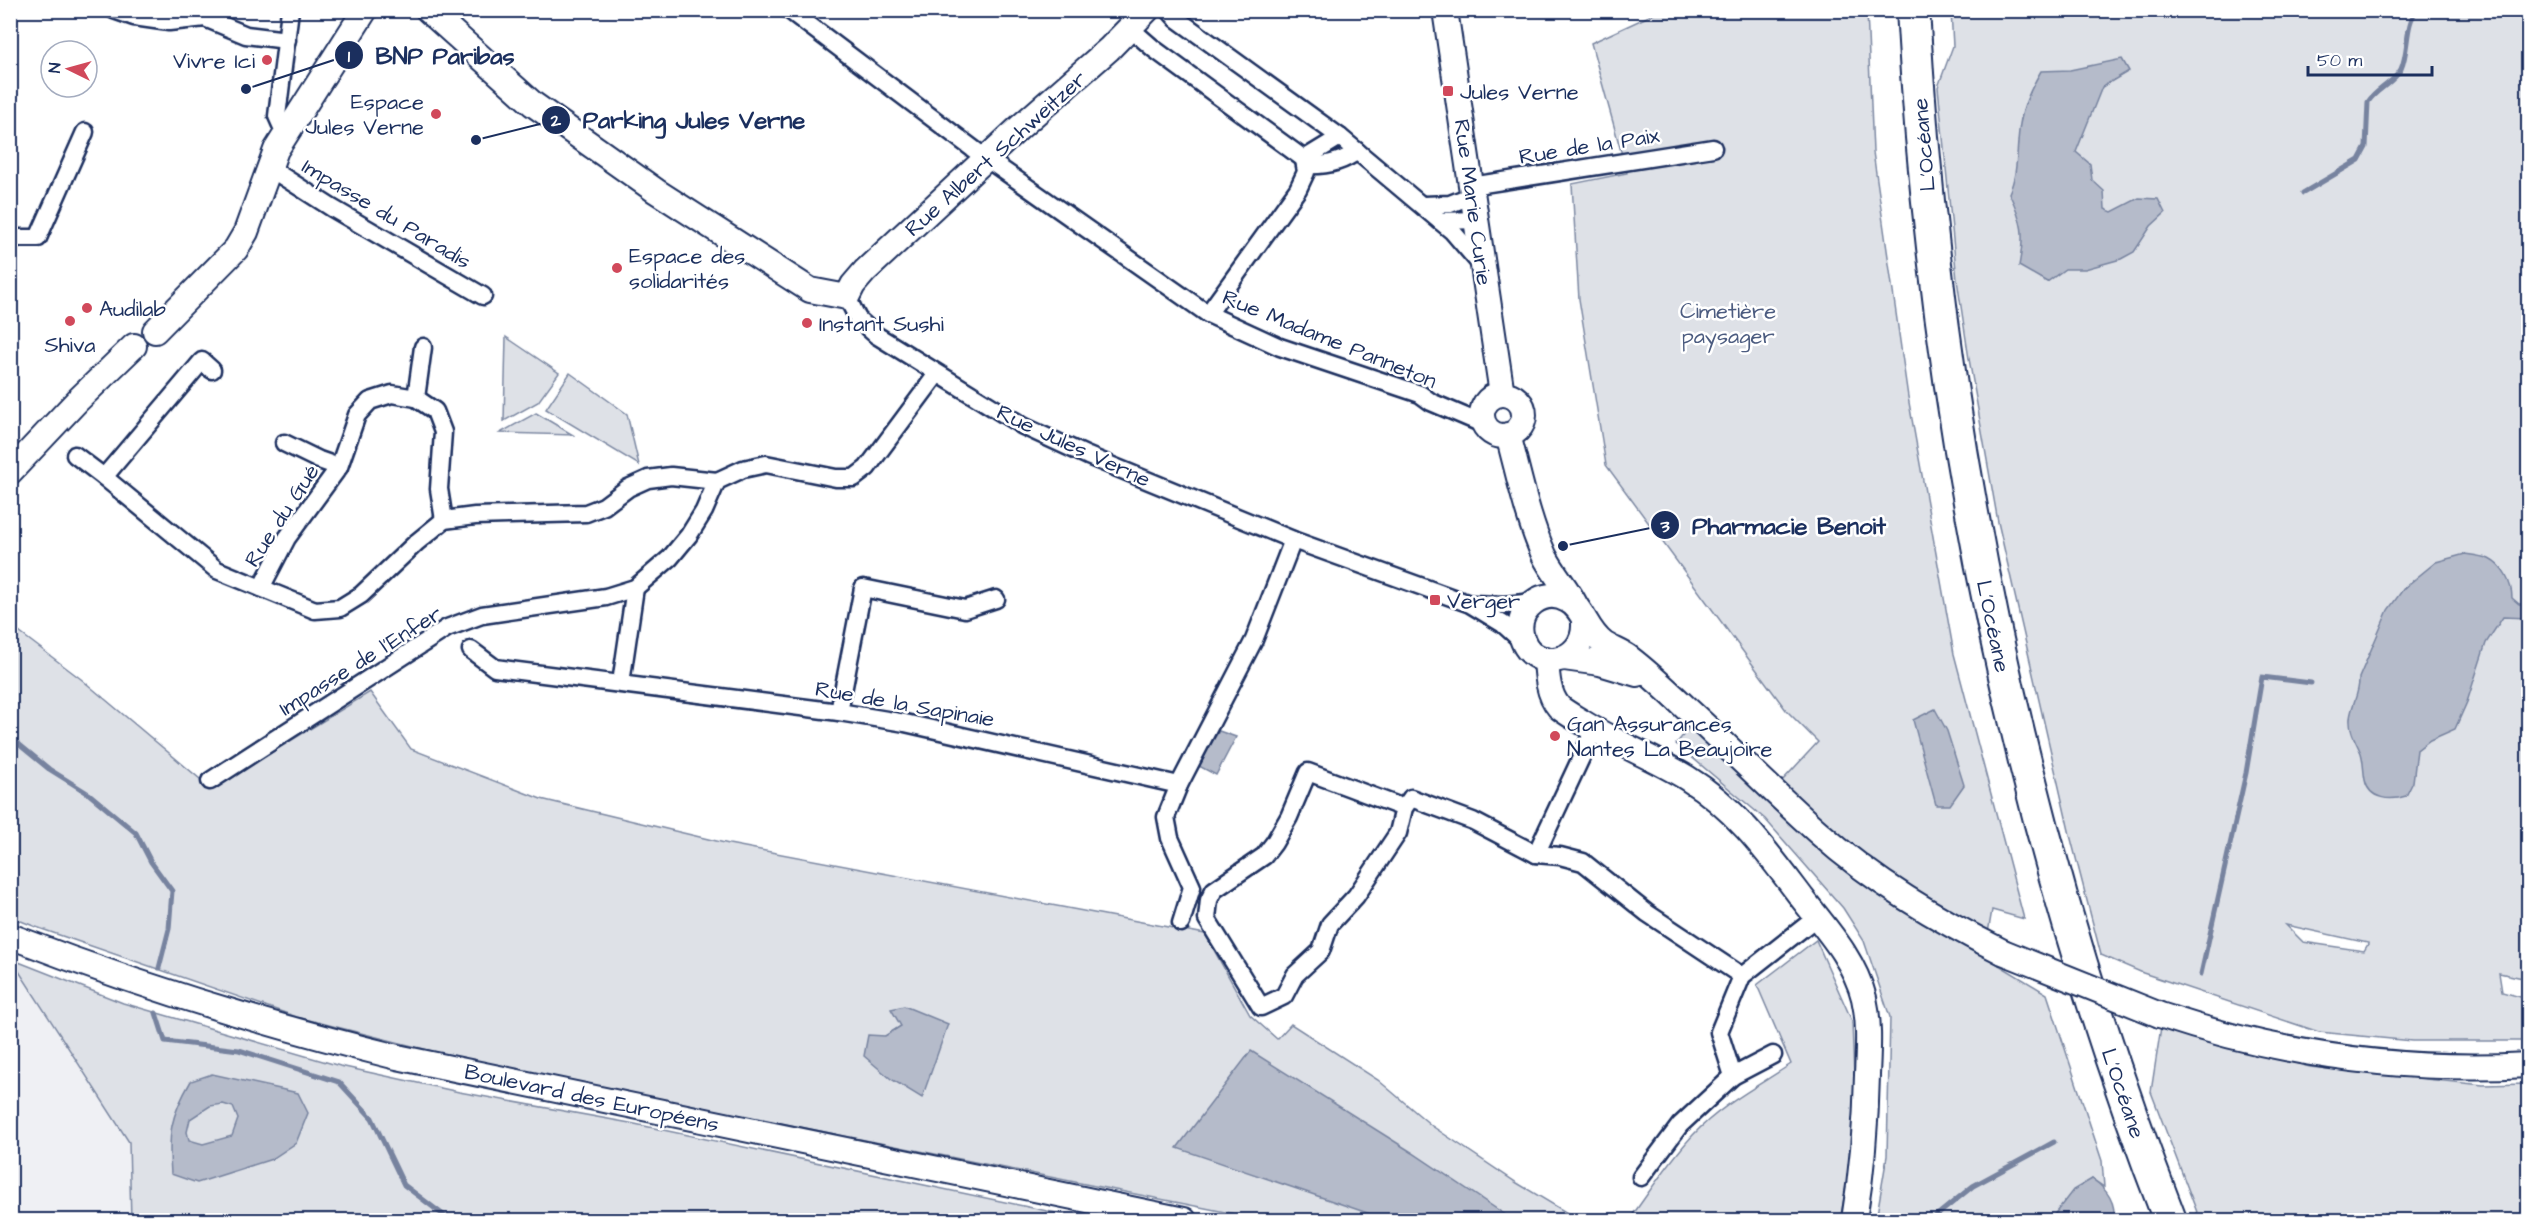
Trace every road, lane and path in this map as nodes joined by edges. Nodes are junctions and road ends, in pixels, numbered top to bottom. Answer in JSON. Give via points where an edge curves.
{"nodes":[{"id":1,"x":114,"y":10,"type":"edge"},
{"id":2,"x":290,"y":10,"type":"edge"},
{"id":3,"x":365,"y":10,"type":"edge"},
{"id":4,"x":428,"y":10,"type":"edge"},
{"id":5,"x":789,"y":10,"type":"edge"},
{"id":6,"x":1169,"y":10,"type":"edge"},
{"id":7,"x":1445,"y":10,"type":"edge"},
{"id":8,"x":1892,"y":10,"type":"edge"},
{"id":9,"x":1913,"y":10,"type":"edge"},
{"id":10,"x":207,"y":14,"type":"edge"},
{"id":11,"x":1138,"y":17,"type":"edge"},
{"id":12,"x":287,"y":40,"type":"junction"},
{"id":13,"x":85,"y":132,"type":"dead end"},
{"id":14,"x":285,"y":135,"type":"junction"},
{"id":15,"x":1340,"y":137,"type":"junction"},
{"id":16,"x":1713,"y":148,"type":"dead end"},
{"id":17,"x":1357,"y":151,"type":"junction"},
{"id":18,"x":988,"y":159,"type":"junction"},
{"id":19,"x":1304,"y":162,"type":"junction"},
{"id":20,"x":268,"y":167,"type":"junction"},
{"id":21,"x":1472,"y":190,"type":"junction"},
{"id":22,"x":1424,"y":205,"type":"junction"},
{"id":23,"x":1440,"y":220,"type":"junction"},
{"id":24,"x":1477,"y":220,"type":"junction"},
{"id":25,"x":10,"y":238,"type":"edge"},
{"id":26,"x":1484,"y":269,"type":"junction"},
{"id":27,"x":483,"y":296,"type":"dead end"},
{"id":28,"x":847,"y":297,"type":"junction"},
{"id":29,"x":1208,"y":314,"type":"junction"},
{"id":30,"x":423,"y":347,"type":"dead end"},
{"id":31,"x":213,"y":370,"type":"dead end"},
{"id":32,"x":938,"y":374,"type":"junction"},
{"id":33,"x":1502,"y":394,"type":"junction"},
{"id":34,"x":416,"y":398,"type":"junction"},
{"id":35,"x":1485,"y":425,"type":"junction"},
{"id":36,"x":1508,"y":435,"type":"junction"},
{"id":37,"x":284,"y":442,"type":"dead end"},
{"id":38,"x":75,"y":455,"type":"dead end"},
{"id":39,"x":339,"y":467,"type":"junction"},
{"id":40,"x":10,"y":472,"type":"edge"},
{"id":41,"x":104,"y":477,"type":"junction"},
{"id":42,"x":717,"y":481,"type":"junction"},
{"id":43,"x":444,"y":520,"type":"junction"},
{"id":44,"x":1293,"y":540,"type":"junction"},
{"id":45,"x":1545,"y":556,"type":"junction"},
{"id":46,"x":261,"y":588,"type":"junction"},
{"id":47,"x":635,"y":588,"type":"junction"},
{"id":48,"x":996,"y":599,"type":"dead end"},
{"id":49,"x":1537,"y":600,"type":"junction"},
{"id":50,"x":1470,"y":604,"type":"junction"},
{"id":51,"x":1580,"y":614,"type":"junction"},
{"id":52,"x":1524,"y":643,"type":"junction"},
{"id":53,"x":471,"y":650,"type":"dead end"},
{"id":54,"x":1555,"y":659,"type":"junction"},
{"id":55,"x":1656,"y":681,"type":"junction"},
{"id":56,"x":621,"y":683,"type":"junction"},
{"id":57,"x":838,"y":712,"type":"junction"},
{"id":58,"x":1594,"y":730,"type":"junction"},
{"id":59,"x":210,"y":781,"type":"dead end"},
{"id":60,"x":1179,"y":785,"type":"junction"},
{"id":61,"x":1404,"y":808,"type":"junction"},
{"id":62,"x":1536,"y":854,"type":"junction"},
{"id":63,"x":1817,"y":917,"type":"junction"},
{"id":64,"x":1181,"y":923,"type":"dead end"},
{"id":65,"x":10,"y":936,"type":"edge"},
{"id":66,"x":1742,"y":976,"type":"junction"},
{"id":67,"x":1773,"y":1055,"type":"dead end"},
{"id":68,"x":2529,"y":1065,"type":"edge"},
{"id":69,"x":1733,"y":1076,"type":"junction"},
{"id":70,"x":1641,"y":1178,"type":"dead end"},
{"id":71,"x":1184,"y":1221,"type":"edge"},
{"id":72,"x":1854,"y":1221,"type":"edge"},
{"id":73,"x":2147,"y":1221,"type":"edge"},
{"id":74,"x":2170,"y":1221,"type":"edge"}],
"edges":[{"from":1,"to":10,"type":"street","via":[[169,22]]},
{"from":2,"to":12,"type":"street"},
{"from":3,"to":14,"type":"main road"},
{"from":4,"to":28,"type":"main road","via":[[533,104],[650,187],[810,290]]},
{"from":5,"to":18,"type":"street","name":"Rue Madame Panneton"},
{"from":6,"to":15,"type":"street","via":[[1177,20]]},
{"from":7,"to":21,"type":"main road","name":"Rue Marie Curie"},
{"from":8,"to":73,"type":"highway","name":"L’Océane","via":[[1906,204],[1927,372],[1975,636],[2049,930]]},
{"from":9,"to":74,"type":"highway","name":"L’Océane","via":[[1939,298],[1992,618],[2037,809],[2070,925]]},
{"from":10,"to":12,"type":"street","via":[[246,35]]},
{"from":11,"to":18,"type":"main road","name":"Rue Albert Schweitzer"},
{"from":11,"to":19,"type":"street","via":[[1154,49]]},
{"from":12,"to":14,"type":"street","via":[[277,116]]},
{"from":13,"to":25,"type":"street","via":[[38,238]]},
{"from":14,"to":20,"type":"main road"},
{"from":15,"to":17,"type":"street"},
{"from":15,"to":19,"type":"street"},
{"from":16,"to":21,"type":"street","name":"Rue de la Paix"},
{"from":17,"to":19,"type":"street","via":[[1347,159],[1320,166]]},
{"from":17,"to":22,"type":"street"},
{"from":18,"to":28,"type":"main road","name":"Rue Albert Schweitzer","via":[[865,271]]},
{"from":18,"to":29,"type":"street","name":"Rue Madame Panneton"},
{"from":19,"to":29,"type":"street","via":[[1306,172],[1298,189]]},
{"from":20,"to":27,"type":"street","name":"Impasse du Paradis"},
{"from":20,"to":40,"type":"main road","via":[[252,218],[236,249],[155,331],[138,326],[132,333],[134,346]]},
{"from":21,"to":22,"type":"street","name":"Rue de la Paix","via":[[1443,206]]},
{"from":21,"to":24,"type":"main road","name":"Rue Marie Curie"},
{"from":22,"to":23,"type":"street"},
{"from":23,"to":24,"type":"street"},
{"from":23,"to":26,"type":"street"},
{"from":24,"to":26,"type":"main road","name":"Rue Marie Curie"},
{"from":26,"to":33,"type":"main road","name":"Rue Marie Curie"},
{"from":28,"to":32,"type":"street","name":"Rue Jules Verne","via":[[866,327]]},
{"from":29,"to":35,"type":"street","name":"Rue Madame Panneton","via":[[1280,347],[1420,394]]},
{"from":30,"to":34,"type":"street"},
{"from":31,"to":41,"type":"street","via":[[202,361]]},
{"from":32,"to":42,"type":"street","via":[[867,468],[854,478],[766,464]]},
{"from":32,"to":44,"type":"street","name":"Rue Jules Verne","via":[[1023,426]]},
{"from":33,"to":35,"type":"main road","via":[[1485,406]]},
{"from":33,"to":36,"type":"main road","via":[[1520,402],[1524,414],[1520,428]]},
{"from":34,"to":39,"type":"street","name":"Rue du Gué","via":[[392,394],[370,400],[357,415]]},
{"from":34,"to":43,"type":"street","via":[[435,411],[442,432],[440,489]]},
{"from":35,"to":36,"type":"main road","via":[[1495,434]]},
{"from":36,"to":45,"type":"main road"},
{"from":37,"to":39,"type":"street","name":"Rue du Gué"},
{"from":38,"to":41,"type":"street"},
{"from":39,"to":46,"type":"street","name":"Rue du Gué","via":[[287,538]]},
{"from":41,"to":46,"type":"street","via":[[217,570]]},
{"from":42,"to":43,"type":"street","via":[[671,476],[648,479],[586,513]]},
{"from":42,"to":47,"type":"street","name":"Impasse de l'Enfer","via":[[689,535],[670,558]]},
{"from":43,"to":46,"type":"street","via":[[361,595],[340,608],[315,610]]},
{"from":44,"to":50,"type":"street","name":"Rue Jules Verne"},
{"from":44,"to":60,"type":"street","via":[[1254,640]]},
{"from":45,"to":49,"type":"main road"},
{"from":45,"to":51,"type":"main road"},
{"from":47,"to":56,"type":"street"},
{"from":47,"to":59,"type":"street","name":"Impasse de l'Enfer","via":[[606,597],[482,615],[447,628]]},
{"from":48,"to":57,"type":"street","via":[[965,609],[863,588]]},
{"from":49,"to":50,"type":"street","name":"Rue Jules Verne","via":[[1506,605]]},
{"from":49,"to":51,"type":"main road","via":[[1561,597]]},
{"from":49,"to":52,"type":"main road","via":[[1522,618],[1520,631]]},
{"from":50,"to":52,"type":"street","name":"Rue Jules Verne","via":[[1503,624]]},
{"from":51,"to":54,"type":"main road","via":[[1580,644],[1574,652]]},
{"from":51,"to":55,"type":"main road","via":[[1594,636],[1627,656]]},
{"from":52,"to":54,"type":"main road","via":[[1535,655]]},
{"from":53,"to":56,"type":"street","name":"Rue de la Sapinaie","via":[[495,668]]},
{"from":54,"to":55,"type":"main road","via":[[1600,663]]},
{"from":54,"to":58,"type":"main road","via":[[1548,679],[1554,700]]},
{"from":55,"to":68,"type":"main road","bridge":true,"via":[[1856,863],[1908,900],[2003,952],[2160,1015],[2251,1042],[2324,1056],[2426,1066]]},
{"from":56,"to":57,"type":"street","name":"Rue de la Sapinaie"},
{"from":57,"to":60,"type":"street","name":"Rue de la Sapinaie","via":[[928,728]]},
{"from":58,"to":62,"type":"street"},
{"from":58,"to":63,"type":"main road","via":[[1684,776],[1731,810]]},
{"from":60,"to":64,"type":"street","via":[[1166,817],[1170,838],[1192,887]]},
{"from":61,"to":61,"type":"street","via":[[1398,833],[1356,896],[1330,924],[1321,951],[1295,975],[1284,996],[1261,1007],[1207,919],[1214,890],[1264,856],[1289,817],[1308,772]]},
{"from":61,"to":62,"type":"street","via":[[1411,798],[1473,821]]},
{"from":62,"to":66,"type":"street","via":[[1583,862],[1647,913]]},
{"from":63,"to":66,"type":"street"},
{"from":63,"to":72,"type":"main road","via":[[1854,972],[1864,998],[1869,1034],[1864,1156]]},
{"from":65,"to":71,"type":"main road","name":"Boulevard des Européens","via":[[178,998],[322,1039]]},
{"from":66,"to":69,"type":"street","via":[[1719,1032]]},
{"from":67,"to":69,"type":"street"},
{"from":69,"to":70,"type":"street","via":[[1680,1125]]}]}
